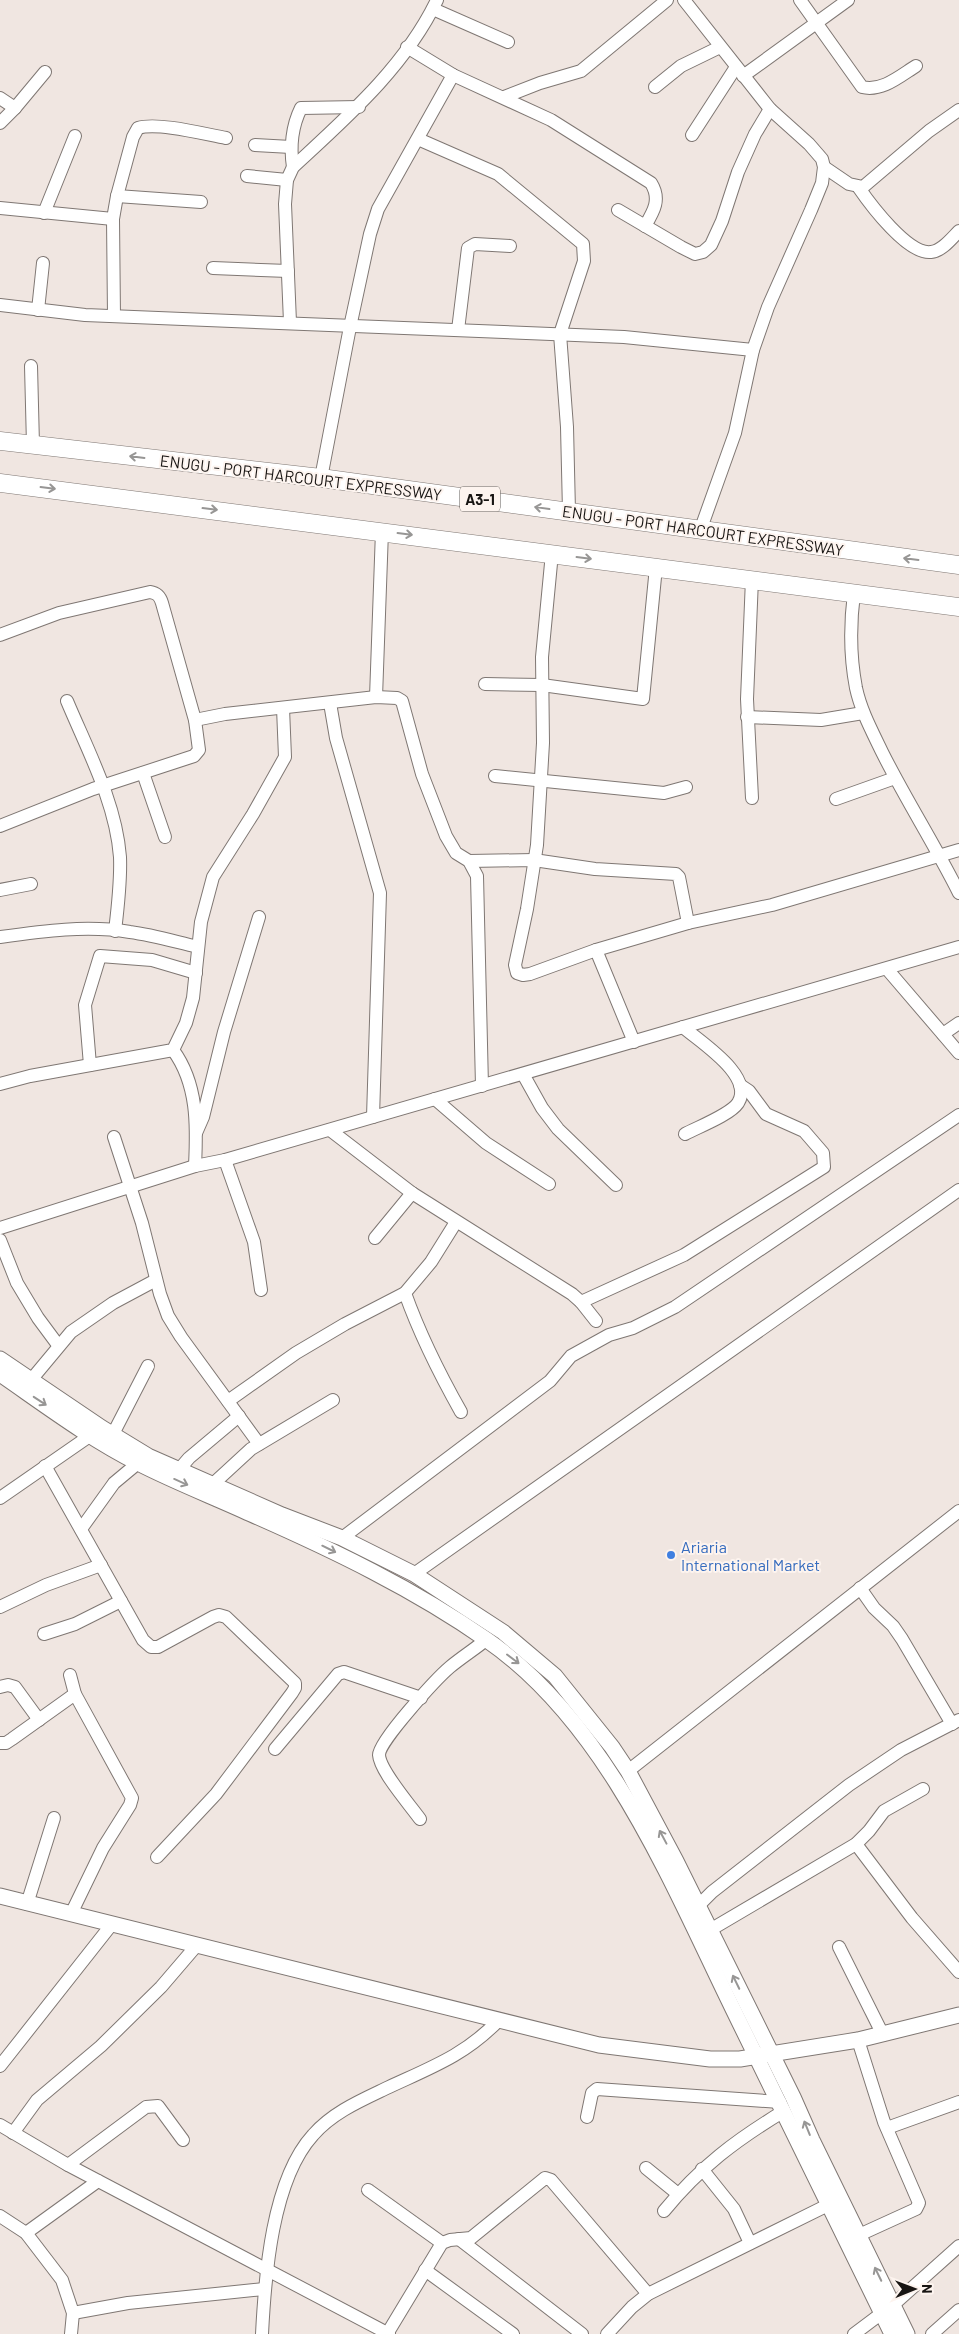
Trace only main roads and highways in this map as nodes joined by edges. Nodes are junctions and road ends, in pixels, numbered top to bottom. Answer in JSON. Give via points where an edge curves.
{"nodes":[{"id":1,"x":0,"y":440,"type":"edge"},
{"id":2,"x":0,"y":483,"type":"edge"},
{"id":3,"x":959,"y":565,"type":"edge"},
{"id":4,"x":959,"y":607,"type":"edge"},
{"id":5,"x":0,"y":1359,"type":"edge"},
{"id":6,"x":0,"y":1374,"type":"edge"},
{"id":7,"x":0,"y":1896,"type":"edge"},
{"id":8,"x":959,"y":2015,"type":"edge"},
{"id":9,"x":764,"y":2055,"type":"junction"},
{"id":10,"x":887,"y":2309,"type":"junction"},
{"id":11,"x":892,"y":2334,"type":"edge"},
{"id":12,"x":907,"y":2334,"type":"edge"}],
"edges":[{"from":3,"to":1,"type":"highway","name":"ENUGU - PORT HARCOURT EXPRESSWAY","number":"A3-1","one_way":true,"via":[[321,478]]},
{"from":2,"to":4,"type":"highway","one_way":true},
{"from":9,"to":5,"type":"main road","one_way":true,"via":[[710,1930],[628,1771],[555,1676],[504,1632],[414,1574],[342,1538],[282,1516],[148,1456]]},
{"from":6,"to":9,"type":"main road","one_way":true,"via":[[138,1463],[331,1550],[398,1584],[487,1639],[520,1664],[582,1733],[616,1778]]},
{"from":7,"to":9,"type":"main road","via":[[600,2045],[710,2059],[740,2060]]},
{"from":8,"to":9,"type":"main road","via":[[883,2035]]},
{"from":10,"to":9,"type":"main road","one_way":true,"via":[[859,2235]]},
{"from":9,"to":10,"type":"main road","via":[[782,2106],[828,2205]]},
{"from":10,"to":11,"type":"main road"},
{"from":10,"to":12,"type":"main road"}]}
